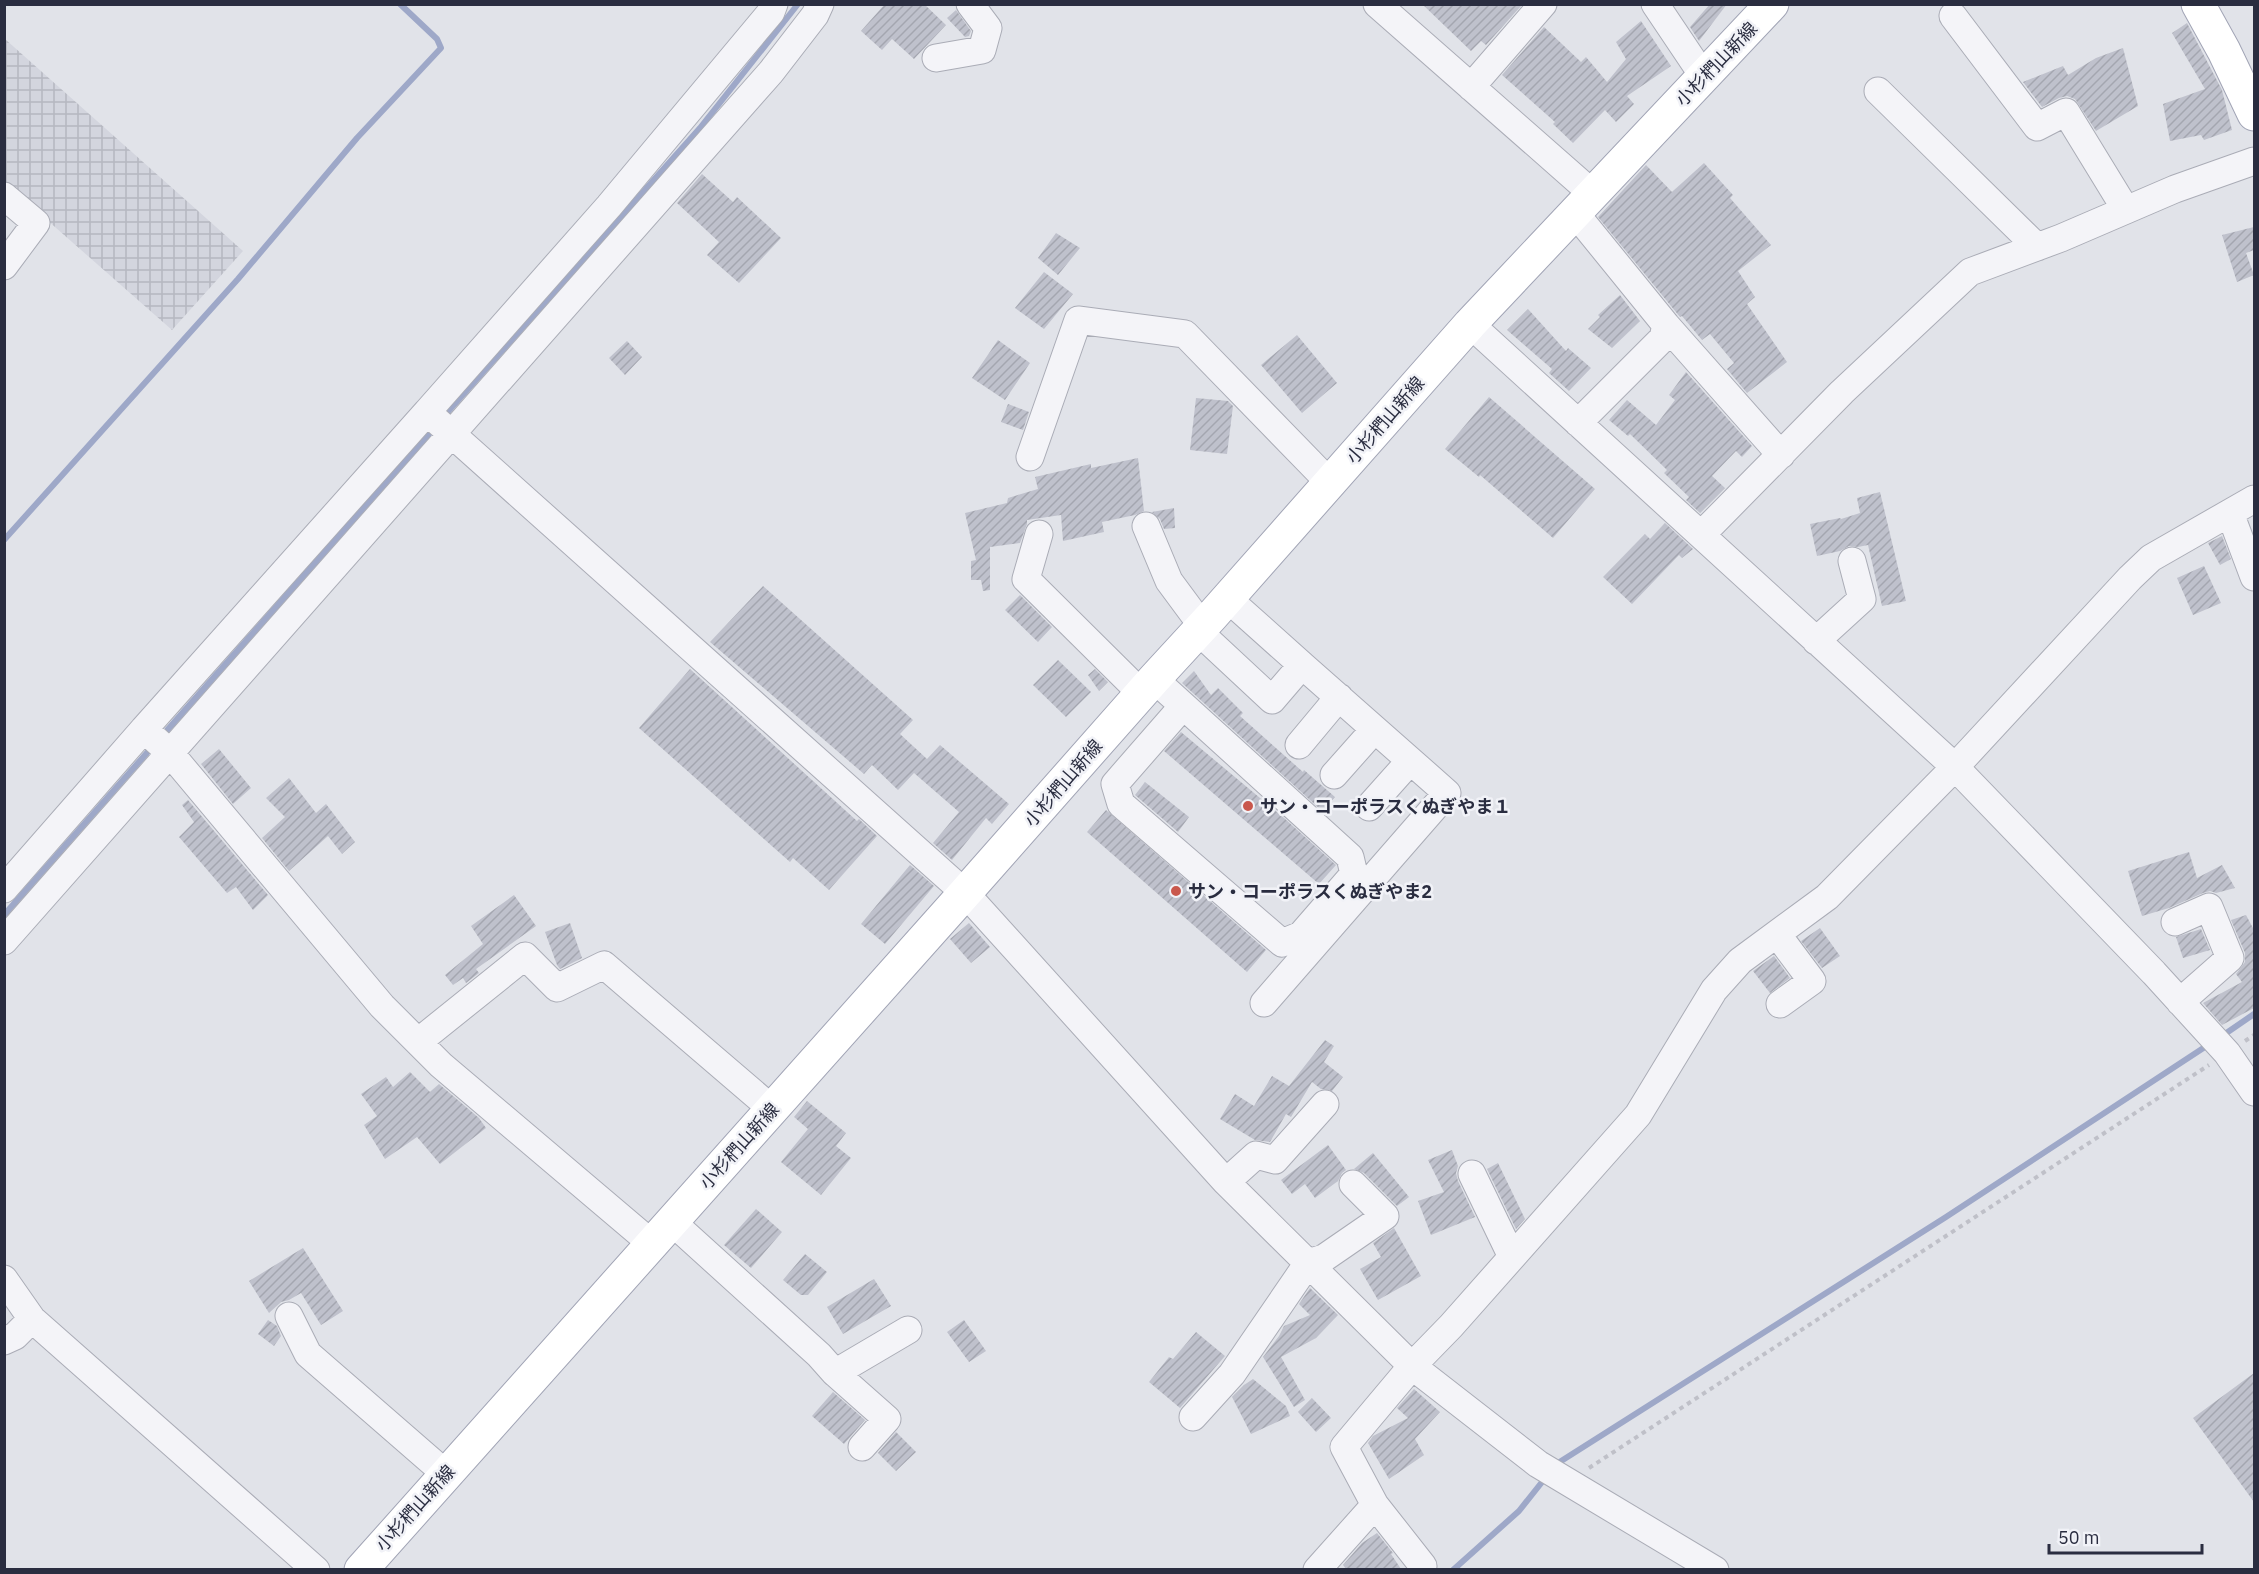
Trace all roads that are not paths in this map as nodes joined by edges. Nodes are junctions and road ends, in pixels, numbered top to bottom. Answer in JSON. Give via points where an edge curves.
{"nodes":[{"id":1,"x":774,"y":4,"type":"edge"},
{"id":2,"x":820,"y":4,"type":"edge"},
{"id":3,"x":970,"y":4,"type":"edge"},
{"id":4,"x":1377,"y":4,"type":"edge"},
{"id":5,"x":1543,"y":4,"type":"edge"},
{"id":6,"x":1655,"y":4,"type":"edge"},
{"id":7,"x":1772,"y":4,"type":"edge"},
{"id":8,"x":2198,"y":4,"type":"edge"},
{"id":9,"x":1953,"y":16,"type":"dead end"},
{"id":10,"x":936,"y":58,"type":"dead end"},
{"id":11,"x":1704,"y":77,"type":"junction"},
{"id":12,"x":1471,"y":87,"type":"junction"},
{"id":13,"x":1878,"y":92,"type":"dead end"},
{"id":14,"x":2254,"y":114,"type":"edge"},
{"id":15,"x":2254,"y":161,"type":"edge"},
{"id":16,"x":4,"y":196,"type":"edge"},
{"id":17,"x":1584,"y":203,"type":"junction"},
{"id":18,"x":2126,"y":210,"type":"junction"},
{"id":19,"x":2037,"y":247,"type":"junction"},
{"id":20,"x":4,"y":266,"type":"edge"},
{"id":21,"x":1470,"y":324,"type":"junction"},
{"id":22,"x":1666,"y":325,"type":"junction"},
{"id":23,"x":427,"y":412,"type":"junction"},
{"id":24,"x":1578,"y":423,"type":"junction"},
{"id":25,"x":451,"y":435,"type":"junction"},
{"id":26,"x":1780,"y":455,"type":"junction"},
{"id":27,"x":1030,"y":457,"type":"dead end"},
{"id":28,"x":1330,"y":483,"type":"junction"},
{"id":29,"x":2254,"y":499,"type":"edge"},
{"id":30,"x":2230,"y":513,"type":"junction"},
{"id":31,"x":1146,"y":526,"type":"dead end"},
{"id":32,"x":1039,"y":534,"type":"dead end"},
{"id":33,"x":1701,"y":535,"type":"junction"},
{"id":34,"x":1852,"y":561,"type":"dead end"},
{"id":35,"x":2254,"y":577,"type":"edge"},
{"id":36,"x":1227,"y":598,"type":"junction"},
{"id":37,"x":1200,"y":629,"type":"junction"},
{"id":38,"x":1816,"y":641,"type":"junction"},
{"id":39,"x":1302,"y":665,"type":"junction"},
{"id":40,"x":1148,"y":686,"type":"junction"},
{"id":41,"x":1339,"y":698,"type":"junction"},
{"id":42,"x":1183,"y":706,"type":"junction"},
{"id":43,"x":144,"y":729,"type":"junction"},
{"id":44,"x":1374,"y":730,"type":"junction"},
{"id":45,"x":1299,"y":745,"type":"dead end"},
{"id":46,"x":170,"y":753,"type":"junction"},
{"id":47,"x":1410,"y":761,"type":"junction"},
{"id":48,"x":1954,"y":767,"type":"junction"},
{"id":49,"x":1334,"y":775,"type":"dead end"},
{"id":50,"x":1369,"y":807,"type":"dead end"},
{"id":51,"x":4,"y":889,"type":"edge"},
{"id":52,"x":965,"y":893,"type":"junction"},
{"id":53,"x":2175,"y":922,"type":"dead end"},
{"id":54,"x":1777,"y":934,"type":"junction"},
{"id":55,"x":4,"y":941,"type":"edge"},
{"id":56,"x":2180,"y":1002,"type":"junction"},
{"id":57,"x":1264,"y":1003,"type":"dead end"},
{"id":58,"x":1780,"y":1004,"type":"dead end"},
{"id":59,"x":418,"y":1042,"type":"junction"},
{"id":60,"x":2254,"y":1092,"type":"edge"},
{"id":61,"x":1325,"y":1104,"type":"dead end"},
{"id":62,"x":772,"y":1109,"type":"junction"},
{"id":63,"x":1472,"y":1174,"type":"dead end"},
{"id":64,"x":1227,"y":1182,"type":"junction"},
{"id":65,"x":1353,"y":1184,"type":"dead end"},
{"id":66,"x":661,"y":1232,"type":"junction"},
{"id":67,"x":1512,"y":1257,"type":"junction"},
{"id":68,"x":1308,"y":1263,"type":"junction"},
{"id":69,"x":4,"y":1279,"type":"edge"},
{"id":70,"x":289,"y":1316,"type":"dead end"},
{"id":71,"x":32,"y":1319,"type":"junction"},
{"id":72,"x":908,"y":1330,"type":"dead end"},
{"id":73,"x":4,"y":1341,"type":"edge"},
{"id":74,"x":1412,"y":1366,"type":"junction"},
{"id":75,"x":835,"y":1373,"type":"junction"},
{"id":76,"x":1192,"y":1417,"type":"dead end"},
{"id":77,"x":862,"y":1447,"type":"dead end"},
{"id":78,"x":446,"y":1474,"type":"junction"},
{"id":79,"x":1375,"y":1505,"type":"junction"},
{"id":80,"x":1423,"y":1566,"type":"dead end"},
{"id":81,"x":1706,"y":1567,"type":"edge"},
{"id":82,"x":316,"y":1569,"type":"edge"},
{"id":83,"x":361,"y":1569,"type":"edge"},
{"id":84,"x":1317,"y":1569,"type":"edge"}],
"edges":[{"from":1,"to":23,"type":"street","via":[[609,206]]},
{"from":2,"to":25,"type":"street","via":[[771,72]]},
{"from":3,"to":10,"type":"street","via":[[988,28],[982,50]]},
{"from":4,"to":12,"type":"street"},
{"from":5,"to":12,"type":"street"},
{"from":6,"to":11,"type":"street"},
{"from":7,"to":11,"type":"main road","name":"小杉椚山新線"},
{"from":8,"to":14,"type":"main road"},
{"from":9,"to":18,"type":"street","via":[[2037,127],[2066,112]]},
{"from":11,"to":17,"type":"main road","name":"小杉椚山新線"},
{"from":12,"to":17,"type":"street"},
{"from":13,"to":19,"type":"street"},
{"from":15,"to":18,"type":"street"},
{"from":16,"to":20,"type":"street","via":[[36,224]]},
{"from":17,"to":21,"type":"main road","name":"小杉椚山新線"},
{"from":17,"to":22,"type":"street"},
{"from":18,"to":19,"type":"street"},
{"from":19,"to":26,"type":"street","via":[[1970,272]]},
{"from":21,"to":24,"type":"street"},
{"from":21,"to":28,"type":"main road","name":"小杉椚山新線"},
{"from":22,"to":24,"type":"street","via":[[1663,338]]},
{"from":22,"to":26,"type":"street"},
{"from":23,"to":25,"type":"street"},
{"from":23,"to":43,"type":"street"},
{"from":24,"to":33,"type":"street"},
{"from":25,"to":46,"type":"street"},
{"from":25,"to":52,"type":"street"},
{"from":26,"to":33,"type":"street"},
{"from":27,"to":28,"type":"street","via":[[1078,320],[1185,334]]},
{"from":28,"to":36,"type":"main road","name":"小杉椚山新線"},
{"from":29,"to":30,"type":"street"},
{"from":30,"to":35,"type":"street"},
{"from":30,"to":48,"type":"street","via":[[2151,558]]},
{"from":31,"to":37,"type":"street","via":[[1169,581]]},
{"from":32,"to":40,"type":"street","via":[[1026,579]]},
{"from":33,"to":38,"type":"street"},
{"from":34,"to":38,"type":"street","via":[[1862,599]]},
{"from":36,"to":37,"type":"main road","name":"小杉椚山新線"},
{"from":36,"to":39,"type":"street"},
{"from":37,"to":39,"type":"street","via":[[1272,700]]},
{"from":37,"to":40,"type":"main road","name":"小杉椚山新線"},
{"from":38,"to":48,"type":"street"},
{"from":39,"to":41,"type":"street"},
{"from":40,"to":42,"type":"street"},
{"from":40,"to":52,"type":"main road","name":"小杉椚山新線"},
{"from":41,"to":44,"type":"street"},
{"from":41,"to":45,"type":"street"},
{"from":42,"to":42,"type":"street","via":[[1350,857],[1353,874],[1301,935],[1282,943],[1121,804],[1116,784]]},
{"from":43,"to":46,"type":"street"},
{"from":43,"to":51,"type":"street"},
{"from":44,"to":47,"type":"street"},
{"from":44,"to":49,"type":"street"},
{"from":46,"to":55,"type":"street"},
{"from":46,"to":59,"type":"street","via":[[382,1006]]},
{"from":47,"to":50,"type":"street"},
{"from":47,"to":57,"type":"street","via":[[1447,793]]},
{"from":48,"to":54,"type":"street","via":[[1827,897]]},
{"from":48,"to":56,"type":"street"},
{"from":52,"to":62,"type":"main road","name":"小杉椚山新線"},
{"from":52,"to":64,"type":"street"},
{"from":53,"to":56,"type":"street","via":[[2209,907],[2230,958]]},
{"from":54,"to":58,"type":"street","via":[[1812,981]]},
{"from":54,"to":67,"type":"street","via":[[1740,961],[1714,990],[1638,1115]]},
{"from":56,"to":60,"type":"street","via":[[2227,1053]]},
{"from":59,"to":62,"type":"street","via":[[525,956],[556,988],[604,965]]},
{"from":59,"to":66,"type":"street","via":[[441,1065]]},
{"from":61,"to":64,"type":"street","via":[[1275,1160],[1256,1155]]},
{"from":62,"to":66,"type":"main road","name":"小杉椚山新線"},
{"from":63,"to":67,"type":"street"},
{"from":64,"to":68,"type":"street"},
{"from":65,"to":68,"type":"street","via":[[1385,1216],[1324,1258]]},
{"from":66,"to":75,"type":"street","via":[[819,1355]]},
{"from":66,"to":78,"type":"main road","name":"小杉椚山新線"},
{"from":67,"to":74,"type":"street"},
{"from":68,"to":74,"type":"street"},
{"from":68,"to":76,"type":"street","via":[[1232,1374]]},
{"from":69,"to":71,"type":"street"},
{"from":70,"to":78,"type":"street","via":[[308,1354]]},
{"from":71,"to":73,"type":"street"},
{"from":71,"to":82,"type":"street"},
{"from":72,"to":75,"type":"street"},
{"from":74,"to":79,"type":"street","via":[[1344,1447]]},
{"from":74,"to":81,"type":"street","via":[[1538,1464]]},
{"from":75,"to":77,"type":"street","via":[[887,1419]]},
{"from":78,"to":83,"type":"main road","name":"小杉椚山新線"},
{"from":79,"to":80,"type":"street"},
{"from":79,"to":84,"type":"street"}]}
